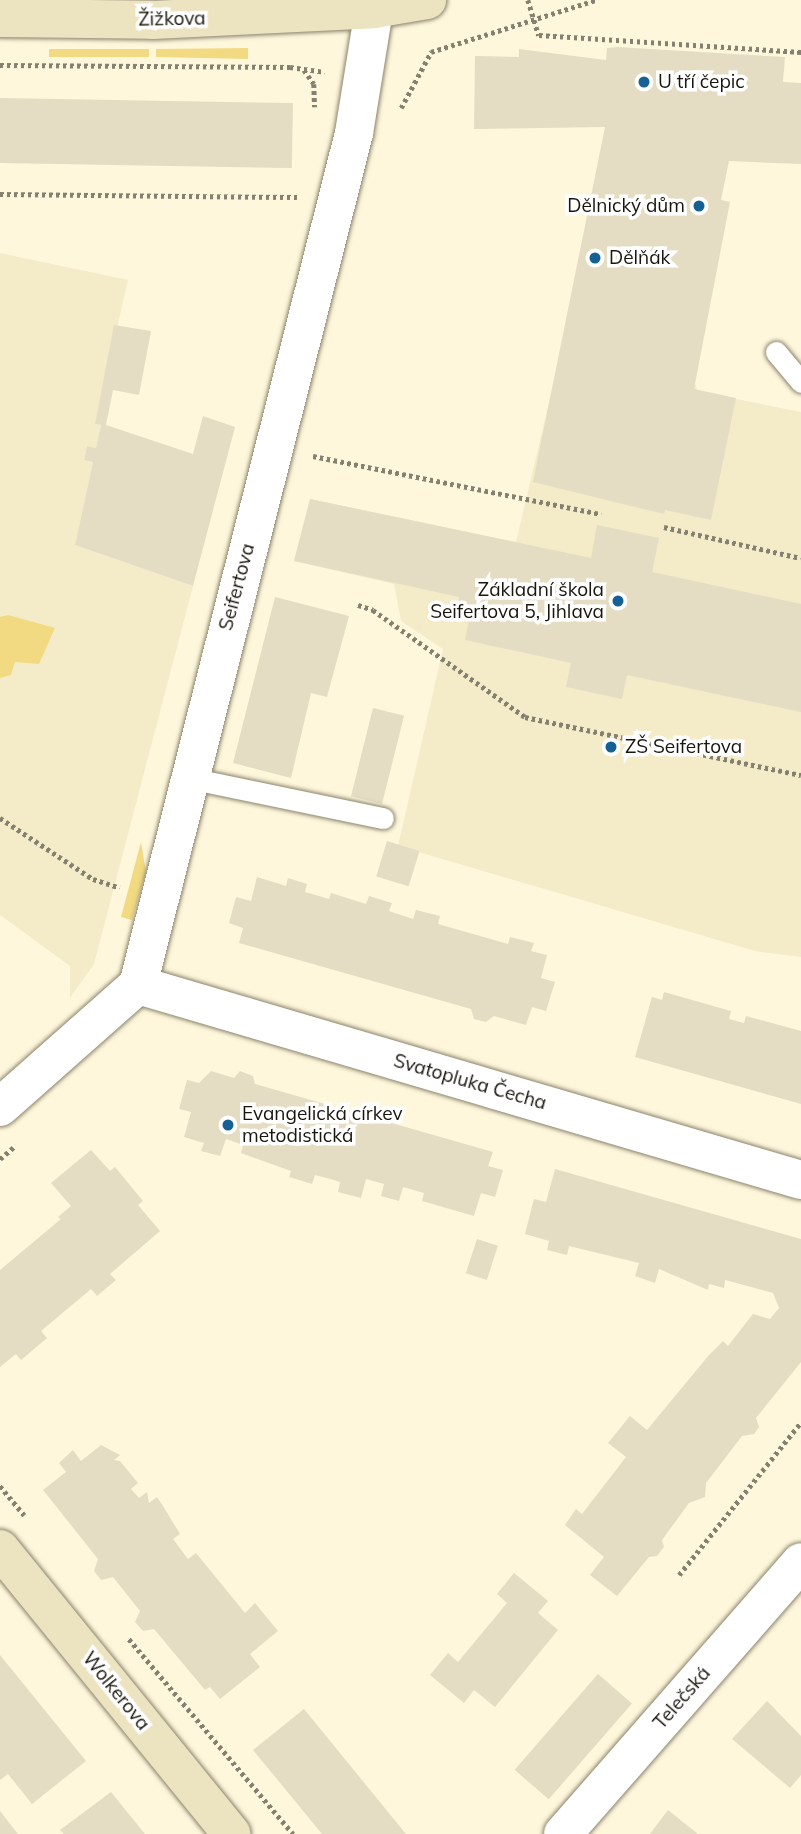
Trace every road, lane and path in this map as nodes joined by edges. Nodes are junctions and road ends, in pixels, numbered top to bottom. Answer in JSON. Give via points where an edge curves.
{"nodes":[{"id":1,"x":427,"y":0,"type":"edge"},
{"id":2,"x":528,"y":0,"type":"edge"},
{"id":3,"x":596,"y":0,"type":"edge"},
{"id":4,"x":374,"y":9,"type":"junction"},
{"id":5,"x":0,"y":18,"type":"edge"},
{"id":6,"x":536,"y":19,"type":"junction"},
{"id":7,"x":801,"y":52,"type":"edge"},
{"id":8,"x":0,"y":65,"type":"edge"},
{"id":9,"x":304,"y":70,"type":"dead end"},
{"id":10,"x":413,"y":80,"type":"dead end"},
{"id":11,"x":0,"y":194,"type":"edge"},
{"id":12,"x":299,"y":197,"type":"dead end"},
{"id":13,"x":776,"y":352,"type":"dead end"},
{"id":14,"x":801,"y":382,"type":"edge"},
{"id":15,"x":309,"y":455,"type":"dead end"},
{"id":16,"x":601,"y":514,"type":"dead end"},
{"id":17,"x":664,"y":527,"type":"dead end"},
{"id":18,"x":801,"y":558,"type":"edge"},
{"id":19,"x":358,"y":605,"type":"dead end"},
{"id":20,"x":801,"y":775,"type":"edge"},
{"id":21,"x":189,"y":778,"type":"junction"},
{"id":22,"x":0,"y":818,"type":"edge"},
{"id":23,"x":383,"y":818,"type":"dead end"},
{"id":24,"x":117,"y":900,"type":"dead end"},
{"id":25,"x":138,"y":985,"type":"junction"},
{"id":26,"x":0,"y":1107,"type":"edge"},
{"id":27,"x":790,"y":1174,"type":"edge"},
{"id":28,"x":801,"y":1422,"type":"edge"},
{"id":29,"x":0,"y":1486,"type":"edge"},
{"id":30,"x":27,"y":1518,"type":"dead end"},
{"id":31,"x":0,"y":1549,"type":"edge"},
{"id":32,"x":801,"y":1562,"type":"edge"},
{"id":33,"x":679,"y":1575,"type":"dead end"},
{"id":34,"x":124,"y":1634,"type":"dead end"},
{"id":35,"x":232,"y":1834,"type":"edge"},
{"id":36,"x":293,"y":1834,"type":"edge"},
{"id":37,"x":563,"y":1834,"type":"edge"}],
"edges":[{"from":1,"to":4,"type":"main road","name":"Žižkova"},
{"from":2,"to":6,"type":"path"},
{"from":3,"to":6,"type":"path"},
{"from":4,"to":5,"type":"main road","name":"Žižkova","via":[[153,20]]},
{"from":4,"to":21,"type":"street","name":"Seifertova","via":[[354,133]]},
{"from":6,"to":7,"type":"path","via":[[539,35]]},
{"from":6,"to":10,"type":"path","via":[[446,44],[431,52]]},
{"from":8,"to":9,"type":"path"},
{"from":11,"to":12,"type":"path"},
{"from":13,"to":14,"type":"lane"},
{"from":15,"to":16,"type":"path"},
{"from":17,"to":18,"type":"path"},
{"from":19,"to":20,"type":"path","via":[[373,610],[525,717]]},
{"from":21,"to":23,"type":"lane"},
{"from":21,"to":25,"type":"street","name":"Seifertova"},
{"from":22,"to":24,"type":"path","via":[[93,879],[120,888]]},
{"from":25,"to":26,"type":"street"},
{"from":25,"to":27,"type":"street","name":"Svatopluka Čecha"},
{"from":28,"to":33,"type":"path"},
{"from":29,"to":30,"type":"path"},
{"from":31,"to":35,"type":"main road","name":"Wolkerova"},
{"from":32,"to":37,"type":"street","name":"Telečská"},
{"from":34,"to":36,"type":"path"}]}
